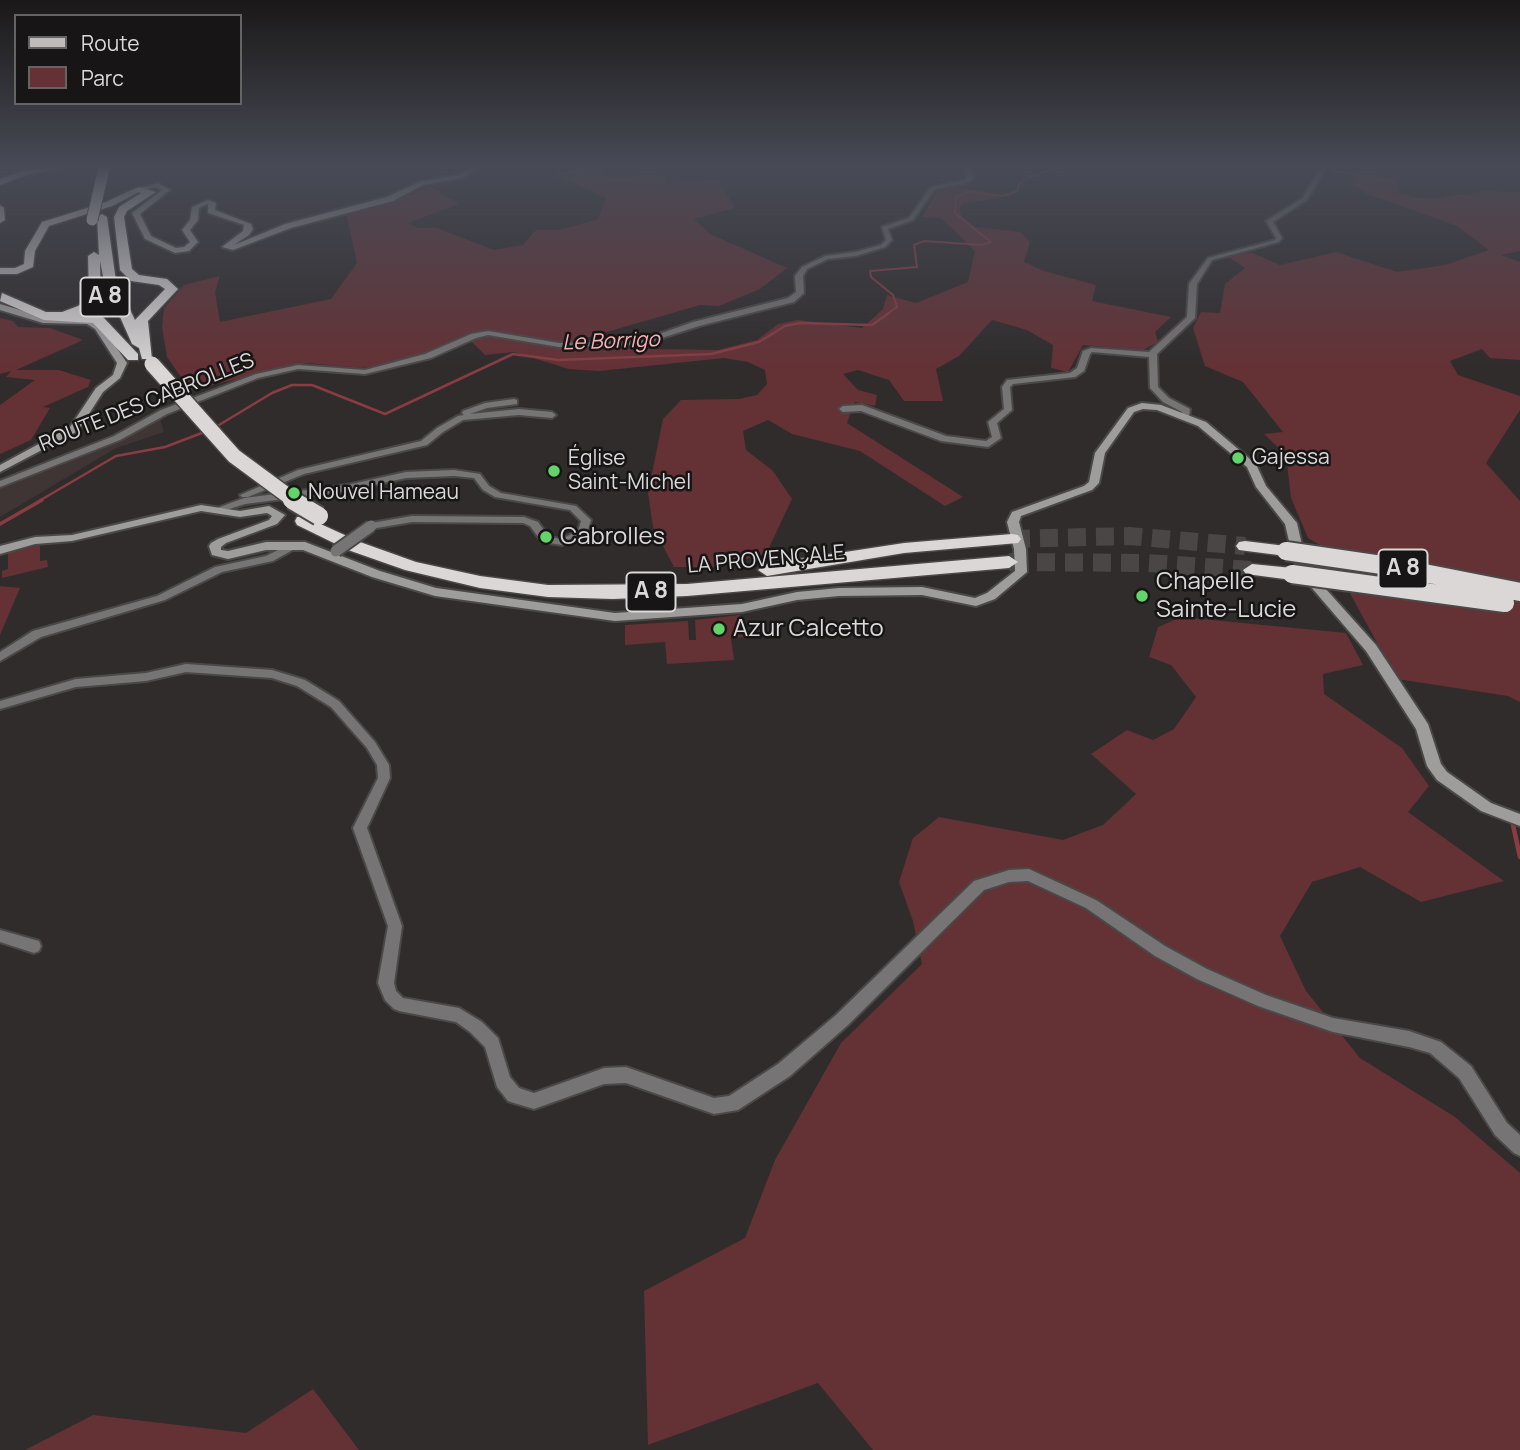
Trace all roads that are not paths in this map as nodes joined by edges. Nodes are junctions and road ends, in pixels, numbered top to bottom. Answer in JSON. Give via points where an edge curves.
{"nodes":[{"id":1,"x":37,"y":236,"type":"edge"},
{"id":2,"x":96,"y":236,"type":"edge"},
{"id":3,"x":100,"y":236,"type":"edge"},
{"id":4,"x":121,"y":236,"type":"edge"},
{"id":5,"x":147,"y":236,"type":"edge"},
{"id":6,"x":190,"y":236,"type":"edge"},
{"id":7,"x":242,"y":236,"type":"edge"},
{"id":8,"x":264,"y":236,"type":"edge"},
{"id":9,"x":887,"y":236,"type":"edge"},
{"id":10,"x":1278,"y":236,"type":"edge"},
{"id":11,"x":94,"y":256,"type":"junction"},
{"id":12,"x":29,"y":259,"type":"junction"},
{"id":13,"x":0,"y":260,"type":"edge"},
{"id":14,"x":0,"y":271,"type":"edge"},
{"id":15,"x":108,"y":273,"type":"junction"},
{"id":16,"x":165,"y":283,"type":"junction"},
{"id":17,"x":1,"y":300,"type":"edge"},
{"id":18,"x":1152,"y":355,"type":"junction"},
{"id":19,"x":143,"y":361,"type":"junction"},
{"id":20,"x":514,"y":402,"type":"dead end"},
{"id":21,"x":843,"y":410,"type":"dead end"},
{"id":22,"x":552,"y":415,"type":"dead end"},
{"id":23,"x":1186,"y":416,"type":"junction"},
{"id":24,"x":461,"y":418,"type":"junction"},
{"id":25,"x":0,"y":469,"type":"edge"},
{"id":26,"x":0,"y":484,"type":"edge"},
{"id":27,"x":214,"y":509,"type":"junction"},
{"id":28,"x":311,"y":519,"type":"junction"},
{"id":29,"x":371,"y":526,"type":"joint"},
{"id":30,"x":1012,"y":539,"type":"tunnel mouth"},
{"id":31,"x":294,"y":545,"type":"junction"},
{"id":32,"x":1245,"y":546,"type":"tunnel mouth"},
{"id":33,"x":0,"y":550,"type":"edge"},
{"id":34,"x":333,"y":553,"type":"junction"},
{"id":35,"x":1009,"y":562,"type":"tunnel mouth"},
{"id":36,"x":1252,"y":570,"type":"tunnel mouth"},
{"id":37,"x":1520,"y":592,"type":"edge"},
{"id":38,"x":1520,"y":605,"type":"edge"},
{"id":39,"x":0,"y":657,"type":"edge"},
{"id":40,"x":0,"y":705,"type":"edge"},
{"id":41,"x":1520,"y":820,"type":"edge"},
{"id":42,"x":993,"y":880,"type":"joint"},
{"id":43,"x":0,"y":936,"type":"edge"},
{"id":44,"x":34,"y":946,"type":"dead end"},
{"id":45,"x":1520,"y":1147,"type":"edge"}],
"edges":[{"from":1,"to":12,"type":"main road"},
{"from":2,"to":11,"type":"highway","name":"LA PROVENÇALE","number":"A 8"},
{"from":3,"to":15,"type":"highway","name":"LA PROVENÇALE","number":"A 8"},
{"from":4,"to":16,"type":"highway","via":[[126,270],[135,278]]},
{"from":5,"to":6,"type":"street","via":[[175,251],[194,242]]},
{"from":7,"to":8,"type":"street","via":[[226,247]]},
{"from":9,"to":26,"type":"street","name":"ROUTE DES CABROLLES","via":[[883,246],[827,257],[804,268],[799,276],[800,292],[791,300],[640,343],[559,345],[488,333],[391,367],[339,372],[298,367],[256,376],[164,412],[117,439]]},
{"from":10,"to":18,"type":"street","via":[[1277,241],[1210,259],[1193,284],[1191,318]]},
{"from":11,"to":17,"type":"highway","via":[[95,298],[83,309],[51,313]]},
{"from":11,"to":19,"type":"highway","name":"LA PROVENÇALE","number":"A 8","via":[[108,306]]},
{"from":12,"to":13,"type":"main road"},
{"from":12,"to":14,"type":"main road","via":[[26,268]]},
{"from":15,"to":16,"type":"highway","via":[[123,292],[137,298],[163,292]]},
{"from":15,"to":19,"type":"highway","name":"LA PROVENÇALE","number":"A 8"},
{"from":16,"to":19,"type":"highway","via":[[171,292],[141,322]]},
{"from":17,"to":19,"type":"highway","via":[[40,315],[98,320]]},
{"from":17,"to":25,"type":"street","name":"ROUTE DES CABROLLES","via":[[43,320],[89,321],[122,363],[117,376],[99,390],[74,429]]},
{"from":18,"to":21,"type":"street","via":[[1091,350],[1081,369],[1072,375],[1010,382],[1006,387],[1008,410],[992,422],[997,438],[988,444],[944,439],[862,408]]},
{"from":18,"to":23,"type":"street","via":[[1154,388],[1187,411]]},
{"from":19,"to":28,"type":"highway","name":"LA PROVENÇALE","number":"A 8","via":[[173,409],[224,463],[261,493]]},
{"from":20,"to":24,"type":"street","via":[[485,406]]},
{"from":22,"to":24,"type":"street","via":[[519,412]]},
{"from":23,"to":34,"type":"street","via":[[1149,405],[1131,410],[1100,453],[1094,482],[1088,488],[1016,514],[1013,522],[1021,572],[976,602],[922,591],[839,592],[734,609],[615,617],[435,592],[376,574]]},
{"from":23,"to":41,"type":"street","via":[[1229,444],[1252,466],[1261,487],[1291,523],[1298,554],[1311,580],[1371,648],[1423,728],[1428,756],[1442,776],[1486,807]]},
{"from":24,"to":27,"type":"street","via":[[424,443],[284,478],[224,500]]},
{"from":27,"to":29,"type":"street","via":[[406,475],[454,473],[477,476],[498,495],[573,508],[586,520],[582,533],[562,542],[546,540],[534,524],[524,520],[412,519]]},
{"from":27,"to":31,"type":"street","via":[[240,514],[269,509],[279,515],[269,525],[218,543],[218,554]]},
{"from":27,"to":33,"type":"street","via":[[171,513]]},
{"from":28,"to":30,"type":"highway","name":"LA PROVENÇALE","number":"A 8","via":[[432,561],[512,577],[574,583],[699,579],[904,548]]},
{"from":28,"to":35,"type":"highway","name":"LA PROVENÇALE","number":"A 8","via":[[354,546],[411,566],[548,591],[687,590]]},
{"from":29,"to":34,"type":"street","bridge":true},
{"from":31,"to":34,"type":"street"},
{"from":31,"to":39,"type":"street","via":[[269,559],[219,569],[161,598],[37,634]]},
{"from":32,"to":37,"type":"highway","number":"A 8","bridge":true},
{"from":36,"to":38,"type":"highway","number":"A 8","bridge":true},
{"from":40,"to":42,"type":"street","via":[[76,683],[146,677],[186,668],[272,674],[301,683],[335,704],[371,744],[383,765],[380,787],[360,828],[395,926],[386,983],[390,995],[398,1004],[459,1015],[477,1027],[492,1043],[503,1081],[514,1095],[534,1101],[604,1076],[626,1074],[714,1106],[732,1104],[784,1070],[842,1020],[967,895]]},
{"from":42,"to":45,"type":"street","via":[[1030,875],[1053,884],[1202,974],[1263,1001],[1333,1025],[1435,1048],[1465,1072],[1501,1129]]},
{"from":43,"to":44,"type":"street"}]}
